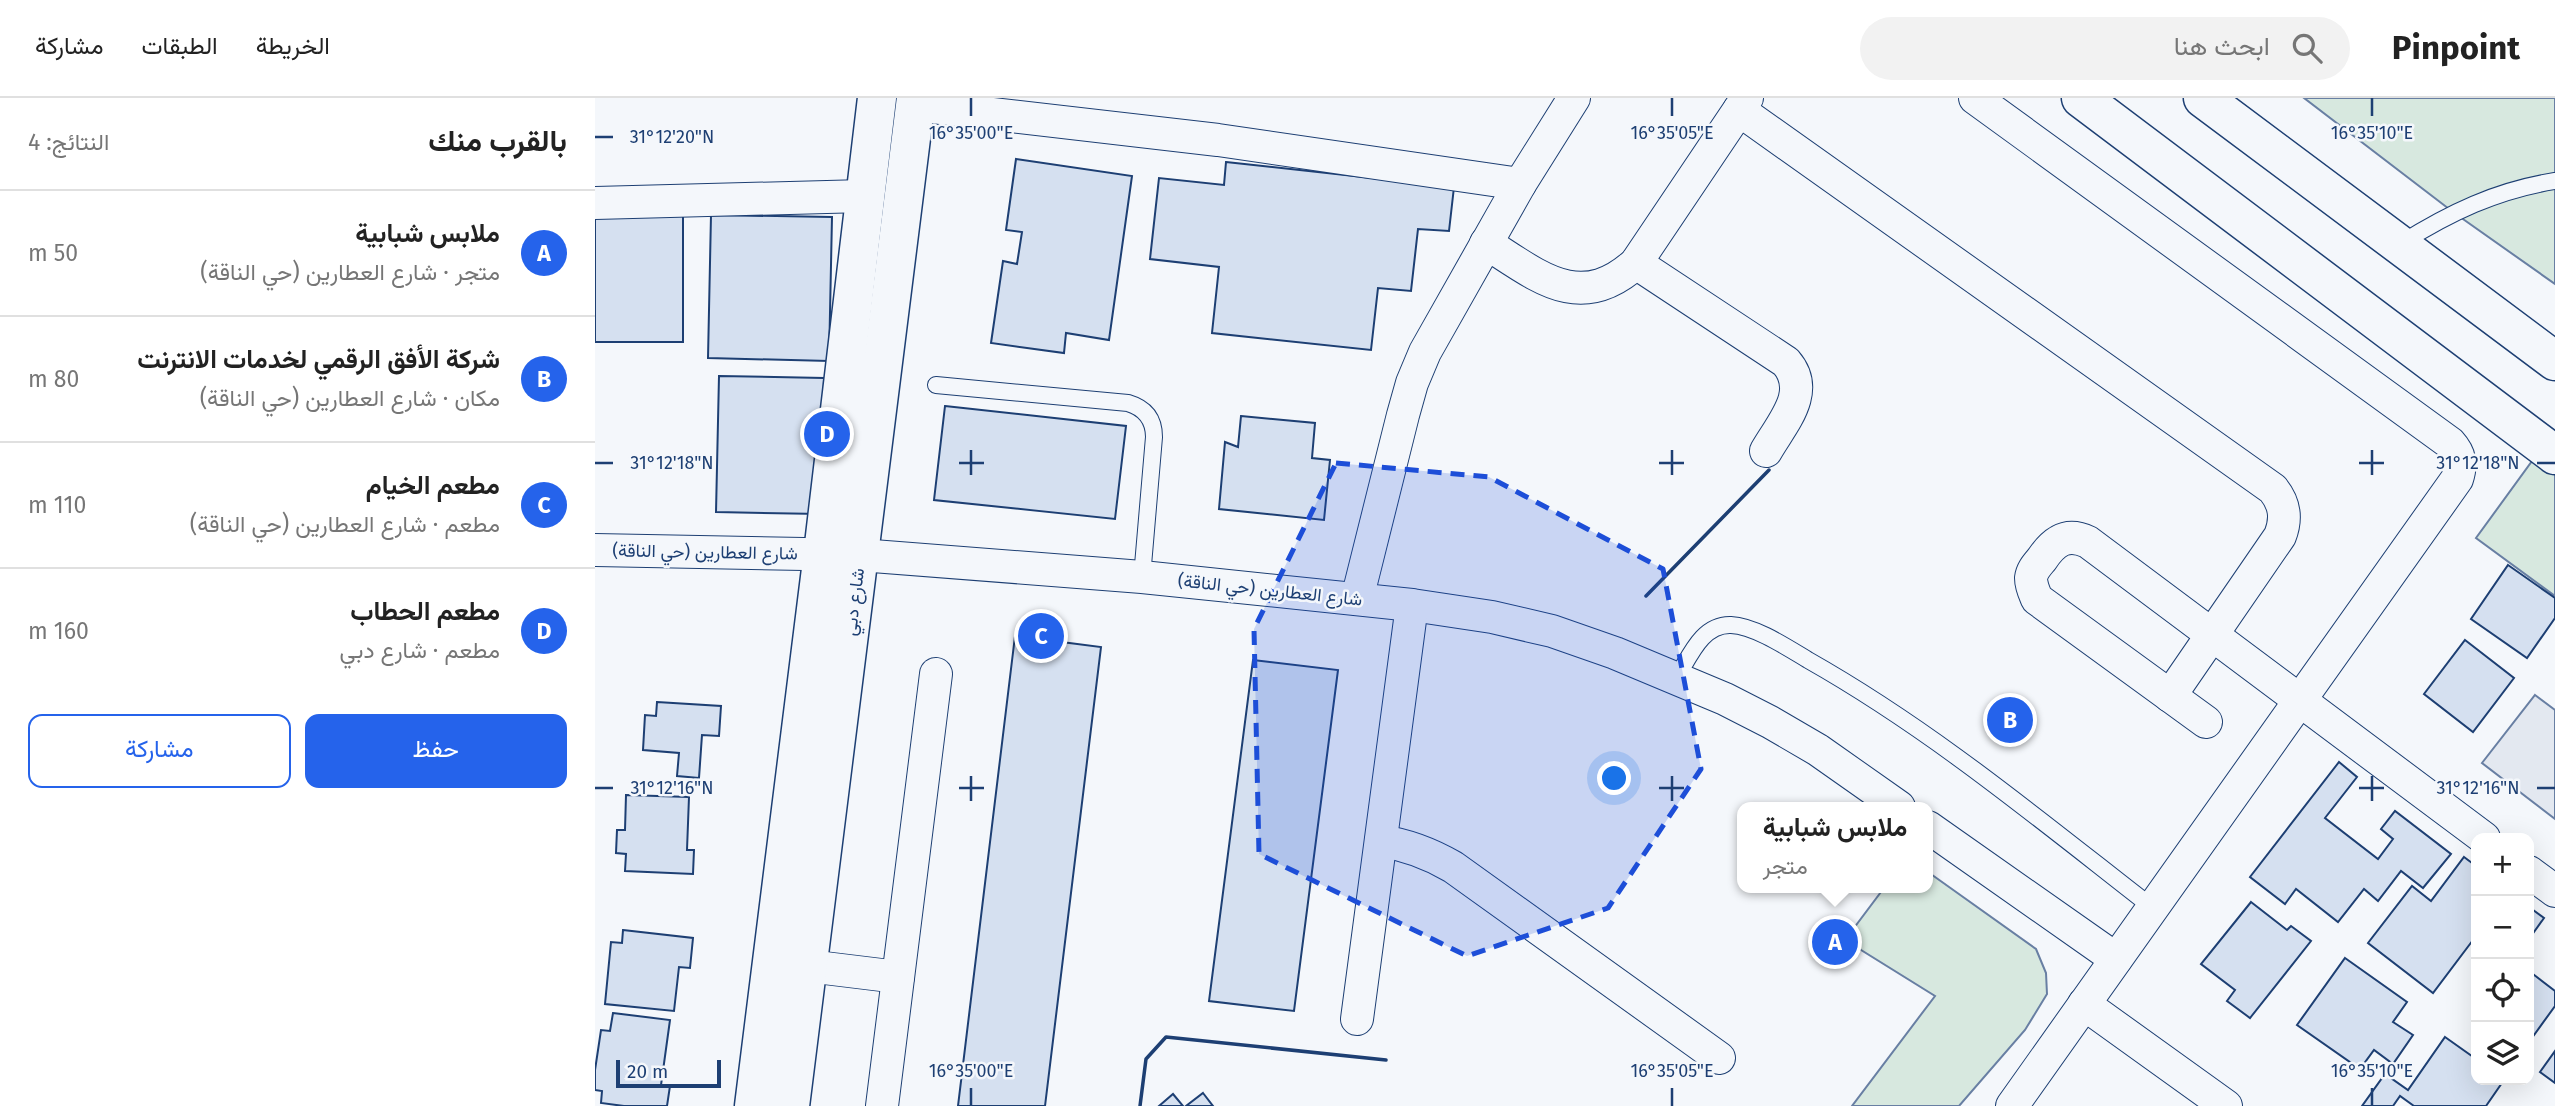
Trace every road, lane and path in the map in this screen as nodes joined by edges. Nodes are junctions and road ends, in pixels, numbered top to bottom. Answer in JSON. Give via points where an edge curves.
{"nodes":[{"id":1,"x":877,"y":98,"type":"edge"},
{"id":2,"x":1574,"y":98,"type":"edge"},
{"id":3,"x":1975,"y":98,"type":"edge"},
{"id":4,"x":2081,"y":98,"type":"edge"},
{"id":5,"x":2203,"y":98,"type":"edge"},
{"id":6,"x":915,"y":102,"type":"edge"},
{"id":7,"x":1743,"y":104,"type":"edge"},
{"id":8,"x":2555,"y":181,"type":"edge"},
{"id":9,"x":1520,"y":184,"type":"junction"},
{"id":10,"x":864,"y":196,"type":"junction"},
{"id":11,"x":595,"y":203,"type":"edge"},
{"id":12,"x":1486,"y":243,"type":"junction"},
{"id":13,"x":2399,"y":244,"type":"junction"},
{"id":14,"x":1636,"y":263,"type":"junction"},
{"id":15,"x":2555,"y":361,"type":"edge"},
{"id":16,"x":936,"y":384,"type":"dead end"},
{"id":17,"x":1766,"y":451,"type":"dead end"},
{"id":18,"x":2555,"y":456,"type":"edge"},
{"id":19,"x":595,"y":550,"type":"edge"},
{"id":20,"x":841,"y":554,"type":"junction"},
{"id":21,"x":1142,"y":578,"type":"junction"},
{"id":22,"x":1357,"y":599,"type":"junction"},
{"id":23,"x":1412,"y":605,"type":"junction"},
{"id":24,"x":2213,"y":635,"type":"junction"},
{"id":25,"x":936,"y":674,"type":"dead end"},
{"id":26,"x":1677,"y":677,"type":"junction"},
{"id":27,"x":2170,"y":696,"type":"junction"},
{"id":28,"x":2300,"y":701,"type":"junction"},
{"id":29,"x":2206,"y":722,"type":"dead end"},
{"id":30,"x":1892,"y":802,"type":"edge"},
{"id":31,"x":1933,"y":831,"type":"edge"},
{"id":32,"x":2477,"y":833,"type":"edge"},
{"id":33,"x":1381,"y":841,"type":"junction"},
{"id":34,"x":2534,"y":876,"type":"edge"},
{"id":35,"x":2555,"y":891,"type":"edge"},
{"id":36,"x":2153,"y":908,"type":"junction"},
{"id":37,"x":2116,"y":959,"type":"junction"},
{"id":38,"x":808,"y":966,"type":"junction"},
{"id":39,"x":898,"y":977,"type":"junction"},
{"id":40,"x":2084,"y":1004,"type":"junction"},
{"id":41,"x":1357,"y":1019,"type":"dead end"},
{"id":42,"x":1719,"y":1058,"type":"dead end"},
{"id":43,"x":754,"y":1106,"type":"edge"},
{"id":44,"x":790,"y":1106,"type":"edge"},
{"id":45,"x":882,"y":1106,"type":"edge"},
{"id":46,"x":2012,"y":1106,"type":"edge"},
{"id":47,"x":2225,"y":1106,"type":"edge"}],
"edges":[{"from":1,"to":10,"type":"main road","name":"شارع دبي"},
{"from":2,"to":9,"type":"street"},
{"from":3,"to":28,"type":"street","via":[[2456,450],[2460,459],[2457,479]]},
{"from":4,"to":18,"type":"main road"},
{"from":5,"to":13,"type":"main road"},
{"from":6,"to":9,"type":"street"},
{"from":6,"to":20,"type":"main road","name":"شارع دبي"},
{"from":7,"to":14,"type":"street"},
{"from":7,"to":24,"type":"street","via":[[2273,489],[2283,506],[2280,536]]},
{"from":8,"to":13,"type":"lane","via":[[2490,196]]},
{"from":9,"to":12,"type":"street"},
{"from":10,"to":11,"type":"street"},
{"from":10,"to":20,"type":"main road","name":"شارع دبي"},
{"from":12,"to":14,"type":"street","via":[[1545,281],[1565,288],[1605,284]]},
{"from":12,"to":22,"type":"street","via":[[1412,383]]},
{"from":13,"to":15,"type":"main road"},
{"from":14,"to":17,"type":"street","via":[[1793,370],[1796,399]]},
{"from":16,"to":21,"type":"lane","via":[[1128,403],[1145,411],[1154,437]]},
{"from":19,"to":20,"type":"street","name":"شارع العطارين (حي الناقة)"},
{"from":20,"to":21,"type":"street","name":"شارع العطارين (حي الناقة)"},
{"from":20,"to":38,"type":"main road","name":"شارع دبي"},
{"from":20,"to":43,"type":"main road","name":"شارع دبي"},
{"from":21,"to":22,"type":"street","name":"شارع العطارين (حي الناقة)"},
{"from":22,"to":23,"type":"street","name":"شارع العطارين (حي الناقة)"},
{"from":23,"to":26,"type":"street","name":"شارع العطارين (حي الناقة)","via":[[1552,631]]},
{"from":23,"to":33,"type":"street"},
{"from":24,"to":27,"type":"street"},
{"from":24,"to":27,"type":"street","via":[[2080,538],[2061,539],[2052,545],[2032,571],[2037,599]]},
{"from":24,"to":28,"type":"street"},
{"from":25,"to":39,"type":"street"},
{"from":26,"to":30,"type":"street","name":"شارع العطارين (حي الناقة)","via":[[1770,722]]},
{"from":26,"to":36,"type":"lane","via":[[1700,640],[1717,627],[1745,628],[1779,644],[1966,762]]},
{"from":27,"to":29,"type":"street"},
{"from":28,"to":32,"type":"street"},
{"from":28,"to":36,"type":"street"},
{"from":31,"to":37,"type":"street"},
{"from":33,"to":41,"type":"street"},
{"from":33,"to":42,"type":"street","via":[[1408,845],[1453,867]]},
{"from":34,"to":35,"type":"street"},
{"from":36,"to":37,"type":"street"},
{"from":37,"to":40,"type":"street"},
{"from":38,"to":39,"type":"street"},
{"from":38,"to":44,"type":"main road","name":"شارع دبي"},
{"from":39,"to":45,"type":"street"},
{"from":40,"to":46,"type":"street"},
{"from":40,"to":47,"type":"street"}]}
